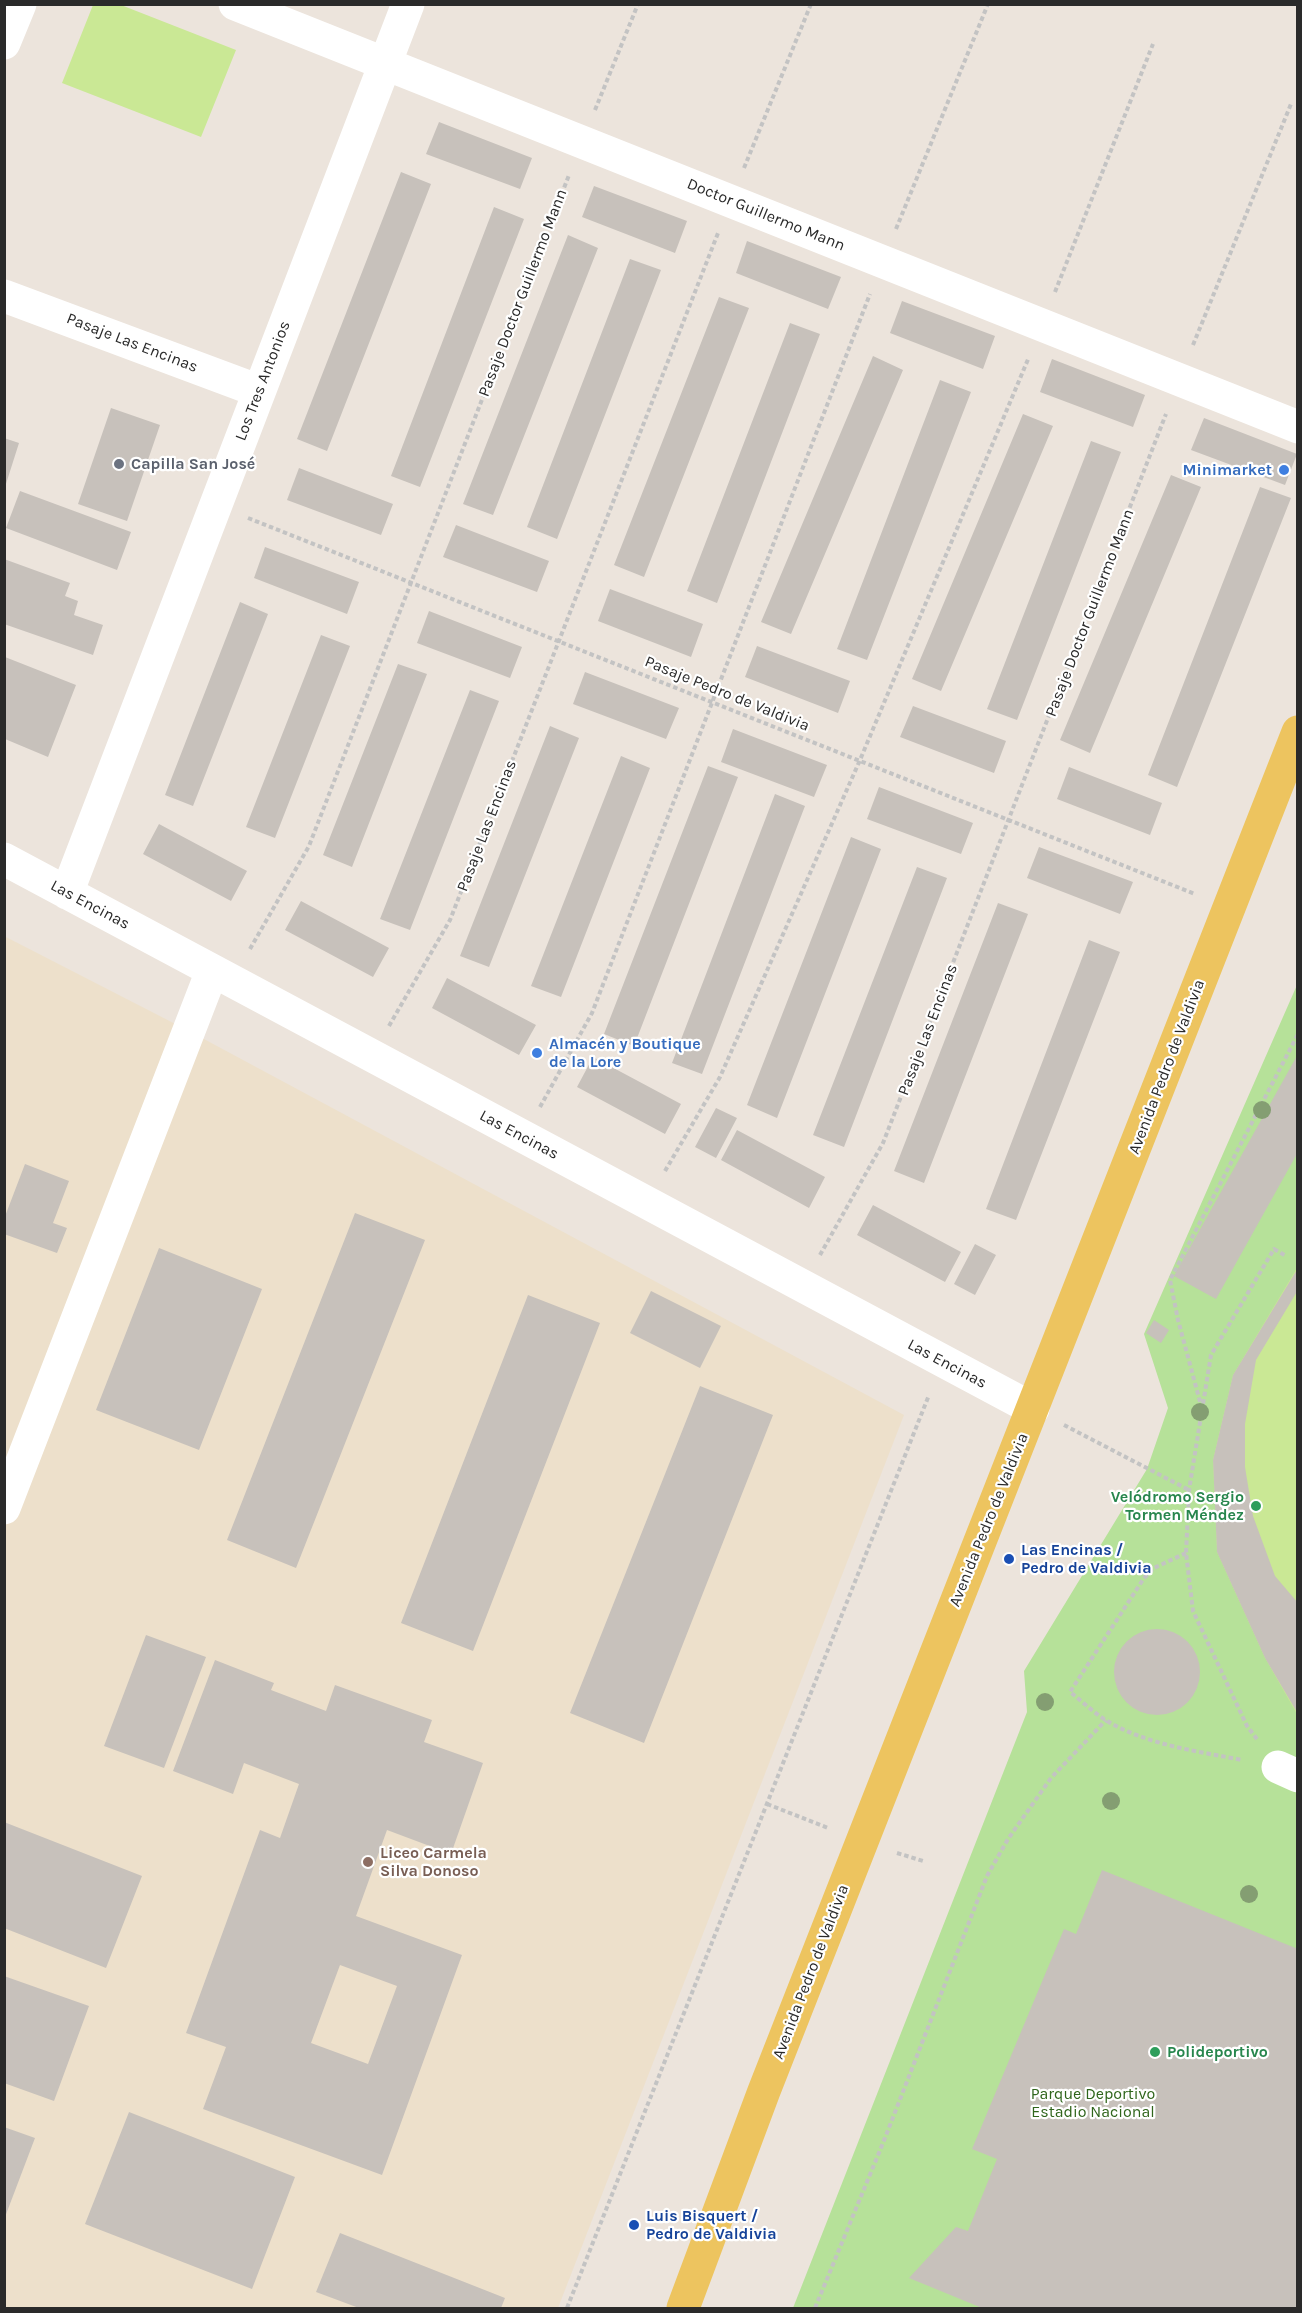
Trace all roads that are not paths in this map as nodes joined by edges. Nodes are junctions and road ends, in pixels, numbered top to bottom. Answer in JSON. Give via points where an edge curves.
{"nodes":[{"id":1,"x":20,"y":4,"type":"edge"},
{"id":2,"x":235,"y":4,"type":"edge"},
{"id":3,"x":408,"y":4,"type":"edge"},
{"id":4,"x":4,"y":44,"type":"edge"},
{"id":5,"x":386,"y":63,"type":"junction"},
{"id":6,"x":4,"y":296,"type":"edge"},
{"id":7,"x":259,"y":391,"type":"junction"},
{"id":8,"x":1298,"y":427,"type":"edge"},
{"id":9,"x":1298,"y":732,"type":"edge"},
{"id":10,"x":4,"y":859,"type":"edge"},
{"id":11,"x":67,"y":893,"type":"junction"},
{"id":12,"x":212,"y":970,"type":"junction"},
{"id":13,"x":1034,"y":1409,"type":"junction"},
{"id":14,"x":4,"y":1508,"type":"edge"},
{"id":15,"x":683,"y":2308,"type":"edge"}],
"edges":[{"from":1,"to":4,"type":"street"},
{"from":2,"to":5,"type":"street","name":"Doctor Guillermo Mann"},
{"from":3,"to":5,"type":"street","name":"Los Tres Antonios"},
{"from":5,"to":7,"type":"street","name":"Los Tres Antonios"},
{"from":5,"to":8,"type":"street","name":"Doctor Guillermo Mann","via":[[583,141],[725,215]]},
{"from":6,"to":7,"type":"street","name":"Pasaje Las Encinas"},
{"from":7,"to":11,"type":"street","name":"Los Tres Antonios"},
{"from":9,"to":13,"type":"main road","name":"Avenida Pedro de Valdivia"},
{"from":10,"to":11,"type":"street","name":"Las Encinas"},
{"from":11,"to":12,"type":"street","name":"Las Encinas"},
{"from":12,"to":13,"type":"street","name":"Las Encinas"},
{"from":12,"to":14,"type":"street"},
{"from":13,"to":15,"type":"main road","name":"Avenida Pedro de Valdivia","via":[[773,2069]]}]}
